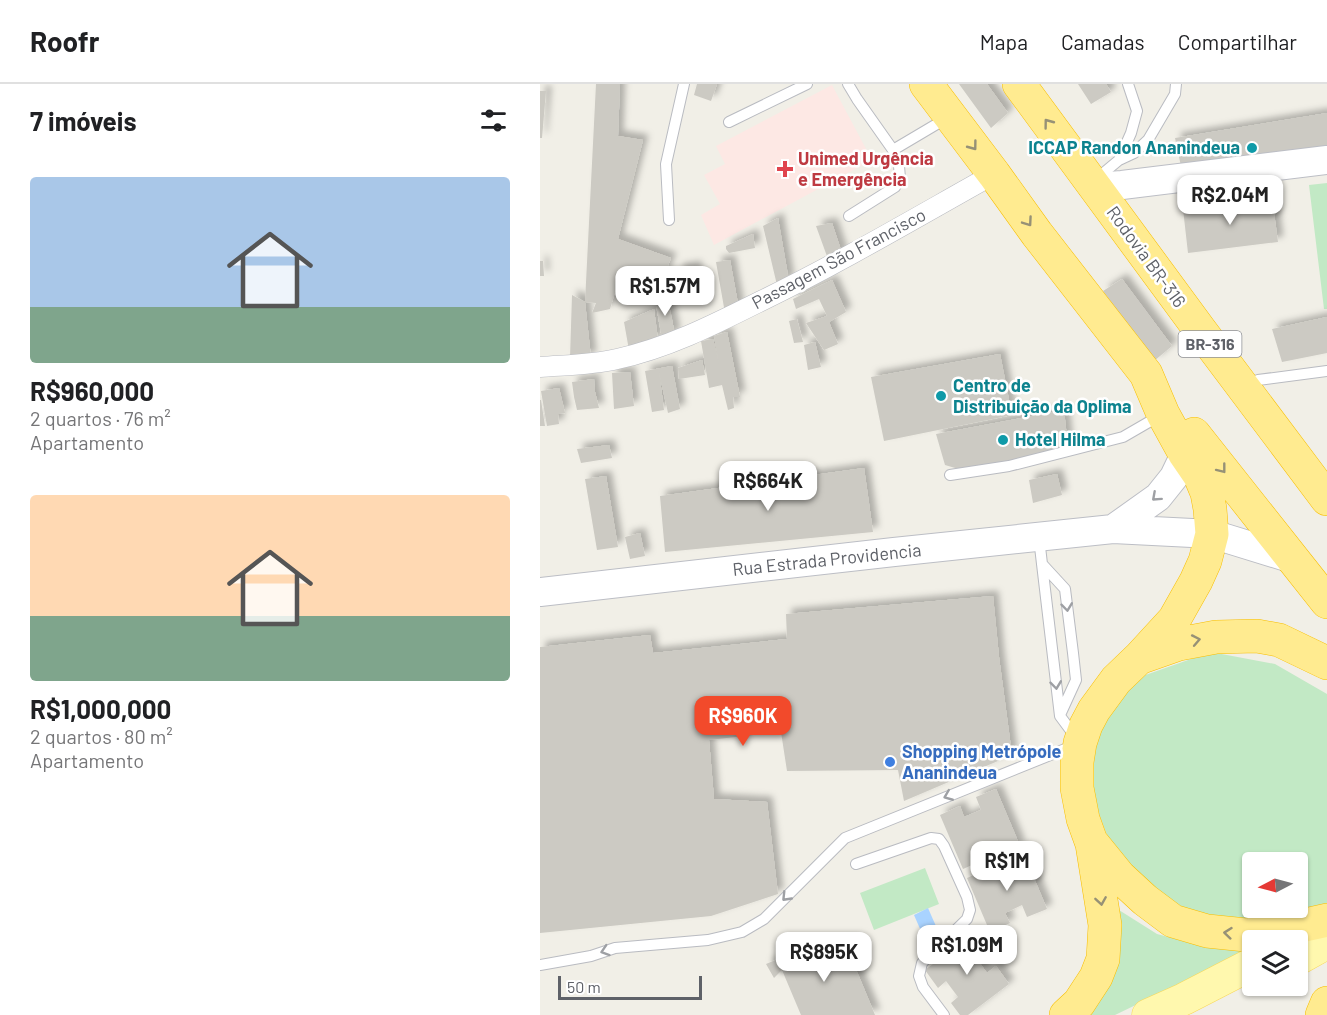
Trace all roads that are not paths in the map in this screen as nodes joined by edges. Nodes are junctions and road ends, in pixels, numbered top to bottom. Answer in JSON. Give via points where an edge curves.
{"nodes":[{"id":1,"x":684,"y":84,"type":"edge"},
{"id":2,"x":807,"y":84,"type":"edge"},
{"id":3,"x":848,"y":84,"type":"edge"},
{"id":4,"x":926,"y":84,"type":"edge"},
{"id":5,"x":1019,"y":84,"type":"edge"},
{"id":6,"x":1128,"y":84,"type":"edge"},
{"id":7,"x":1176,"y":84,"type":"edge"},
{"id":8,"x":950,"y":116,"type":"junction"},
{"id":9,"x":729,"y":122,"type":"dead end"},
{"id":10,"x":893,"y":150,"type":"junction"},
{"id":11,"x":1119,"y":160,"type":"junction"},
{"id":12,"x":1327,"y":160,"type":"edge"},
{"id":13,"x":994,"y":174,"type":"junction"},
{"id":14,"x":1094,"y":184,"type":"junction"},
{"id":15,"x":849,"y":216,"type":"dead end"},
{"id":16,"x":669,"y":220,"type":"dead end"},
{"id":17,"x":1200,"y":330,"type":"junction"},
{"id":18,"x":540,"y":366,"type":"edge"},
{"id":19,"x":1327,"y":371,"type":"edge"},
{"id":20,"x":1258,"y":381,"type":"junction"},
{"id":21,"x":1168,"y":410,"type":"junction"},
{"id":22,"x":1185,"y":454,"type":"junction"},
{"id":23,"x":1327,"y":467,"type":"edge"},
{"id":24,"x":950,"y":475,"type":"dead end"},
{"id":25,"x":1327,"y":499,"type":"edge"},
{"id":26,"x":1113,"y":529,"type":"junction"},
{"id":27,"x":1212,"y":534,"type":"junction"},
{"id":28,"x":1040,"y":551,"type":"junction"},
{"id":29,"x":1293,"y":559,"type":"junction"},
{"id":30,"x":540,"y":592,"type":"edge"},
{"id":31,"x":1327,"y":602,"type":"edge"},
{"id":32,"x":1140,"y":657,"type":"junction"},
{"id":33,"x":1327,"y":663,"type":"edge"},
{"id":34,"x":1060,"y":716,"type":"junction"},
{"id":35,"x":1080,"y":743,"type":"junction"},
{"id":36,"x":1092,"y":844,"type":"junction"},
{"id":37,"x":856,"y":864,"type":"dead end"},
{"id":38,"x":1327,"y":923,"type":"edge"},
{"id":39,"x":1308,"y":934,"type":"edge"},
{"id":40,"x":1327,"y":944,"type":"edge"},
{"id":41,"x":1308,"y":953,"type":"edge"},
{"id":42,"x":540,"y":965,"type":"edge"},
{"id":43,"x":1242,"y":968,"type":"edge"},
{"id":44,"x":1242,"y":986,"type":"edge"},
{"id":45,"x":1327,"y":1003,"type":"edge"},
{"id":46,"x":944,"y":1015,"type":"edge"},
{"id":47,"x":1066,"y":1015,"type":"edge"},
{"id":48,"x":1148,"y":1015,"type":"edge"},
{"id":49,"x":1184,"y":1015,"type":"edge"},
{"id":50,"x":1322,"y":1015,"type":"edge"}],
"edges":[{"from":1,"to":16,"type":"lane","via":[[666,164]]},
{"from":2,"to":9,"type":"lane"},
{"from":3,"to":10,"type":"lane"},
{"from":4,"to":8,"type":"highway"},
{"from":14,"to":5,"type":"highway","number":"BR-316","one_way":true},
{"from":6,"to":11,"type":"lane","via":[[1137,111]]},
{"from":7,"to":11,"type":"lane","via":[[1148,140]]},
{"from":8,"to":10,"type":"lane"},
{"from":8,"to":13,"type":"highway","one_way":true},
{"from":10,"to":15,"type":"lane","via":[[900,178],[895,187]]},
{"from":11,"to":14,"type":"lane"},
{"from":12,"to":14,"type":"main road","via":[[1154,182]]},
{"from":13,"to":18,"type":"street","name":"Passagem São Francisco","via":[[812,277],[712,326],[616,360]]},
{"from":13,"to":21,"type":"highway","one_way":true,"via":[[1146,374]]},
{"from":14,"to":17,"type":"highway","name":"Rodovia BR-316","number":"BR-316"},
{"from":17,"to":20,"type":"highway","via":[[1227,339]]},
{"from":17,"to":25,"type":"highway","name":"Rodovia BR-316","number":"BR-316"},
{"from":19,"to":20,"type":"lane"},
{"from":20,"to":23,"type":"highway"},
{"from":21,"to":22,"type":"highway"},
{"from":21,"to":24,"type":"lane","via":[[1123,437],[1009,466]]},
{"from":21,"to":29,"type":"highway","one_way":true},
{"from":22,"to":26,"type":"main road","one_way":true,"via":[[1174,477],[1158,496]]},
{"from":22,"to":27,"type":"highway","via":[[1207,493]]},
{"from":26,"to":27,"type":"main road","name":"Rua Estrada Providencia"},
{"from":26,"to":28,"type":"main road","name":"Rua Estrada Providencia"},
{"from":27,"to":29,"type":"main road","name":"Rua Estrada Providencia"},
{"from":27,"to":32,"type":"highway","via":[[1205,561],[1174,620]]},
{"from":28,"to":30,"type":"main road","name":"Rua Estrada Providencia","via":[[894,552]]},
{"from":28,"to":34,"type":"lane","one_way":true},
{"from":28,"to":34,"type":"lane","one_way":true,"via":[[1065,589],[1073,652],[1076,680]]},
{"from":29,"to":31,"type":"highway"},
{"from":32,"to":33,"type":"highway","one_way":true,"via":[[1216,637],[1257,636],[1279,640]]},
{"from":32,"to":35,"type":"highway","via":[[1116,680],[1094,710]]},
{"from":34,"to":35,"type":"lane"},
{"from":35,"to":36,"type":"highway","via":[[1077,788]]},
{"from":35,"to":42,"type":"lane","one_way":true,"via":[[845,838],[764,919],[742,932],[708,940],[615,948]]},
{"from":38,"to":36,"type":"highway","one_way":true,"via":[[1246,935],[1207,931],[1173,921],[1144,900]]},
{"from":36,"to":47,"type":"highway","one_way":true,"via":[[1105,925],[1103,959],[1079,1003]]},
{"from":37,"to":46,"type":"lane","via":[[931,838],[939,839],[944,846],[970,910],[967,919],[922,963],[919,976],[923,987]]},
{"from":38,"to":39,"type":"main road"},
{"from":40,"to":41,"type":"main road"},
{"from":43,"to":48,"type":"main road"},
{"from":44,"to":49,"type":"main road"},
{"from":45,"to":50,"type":"highway"}]}
